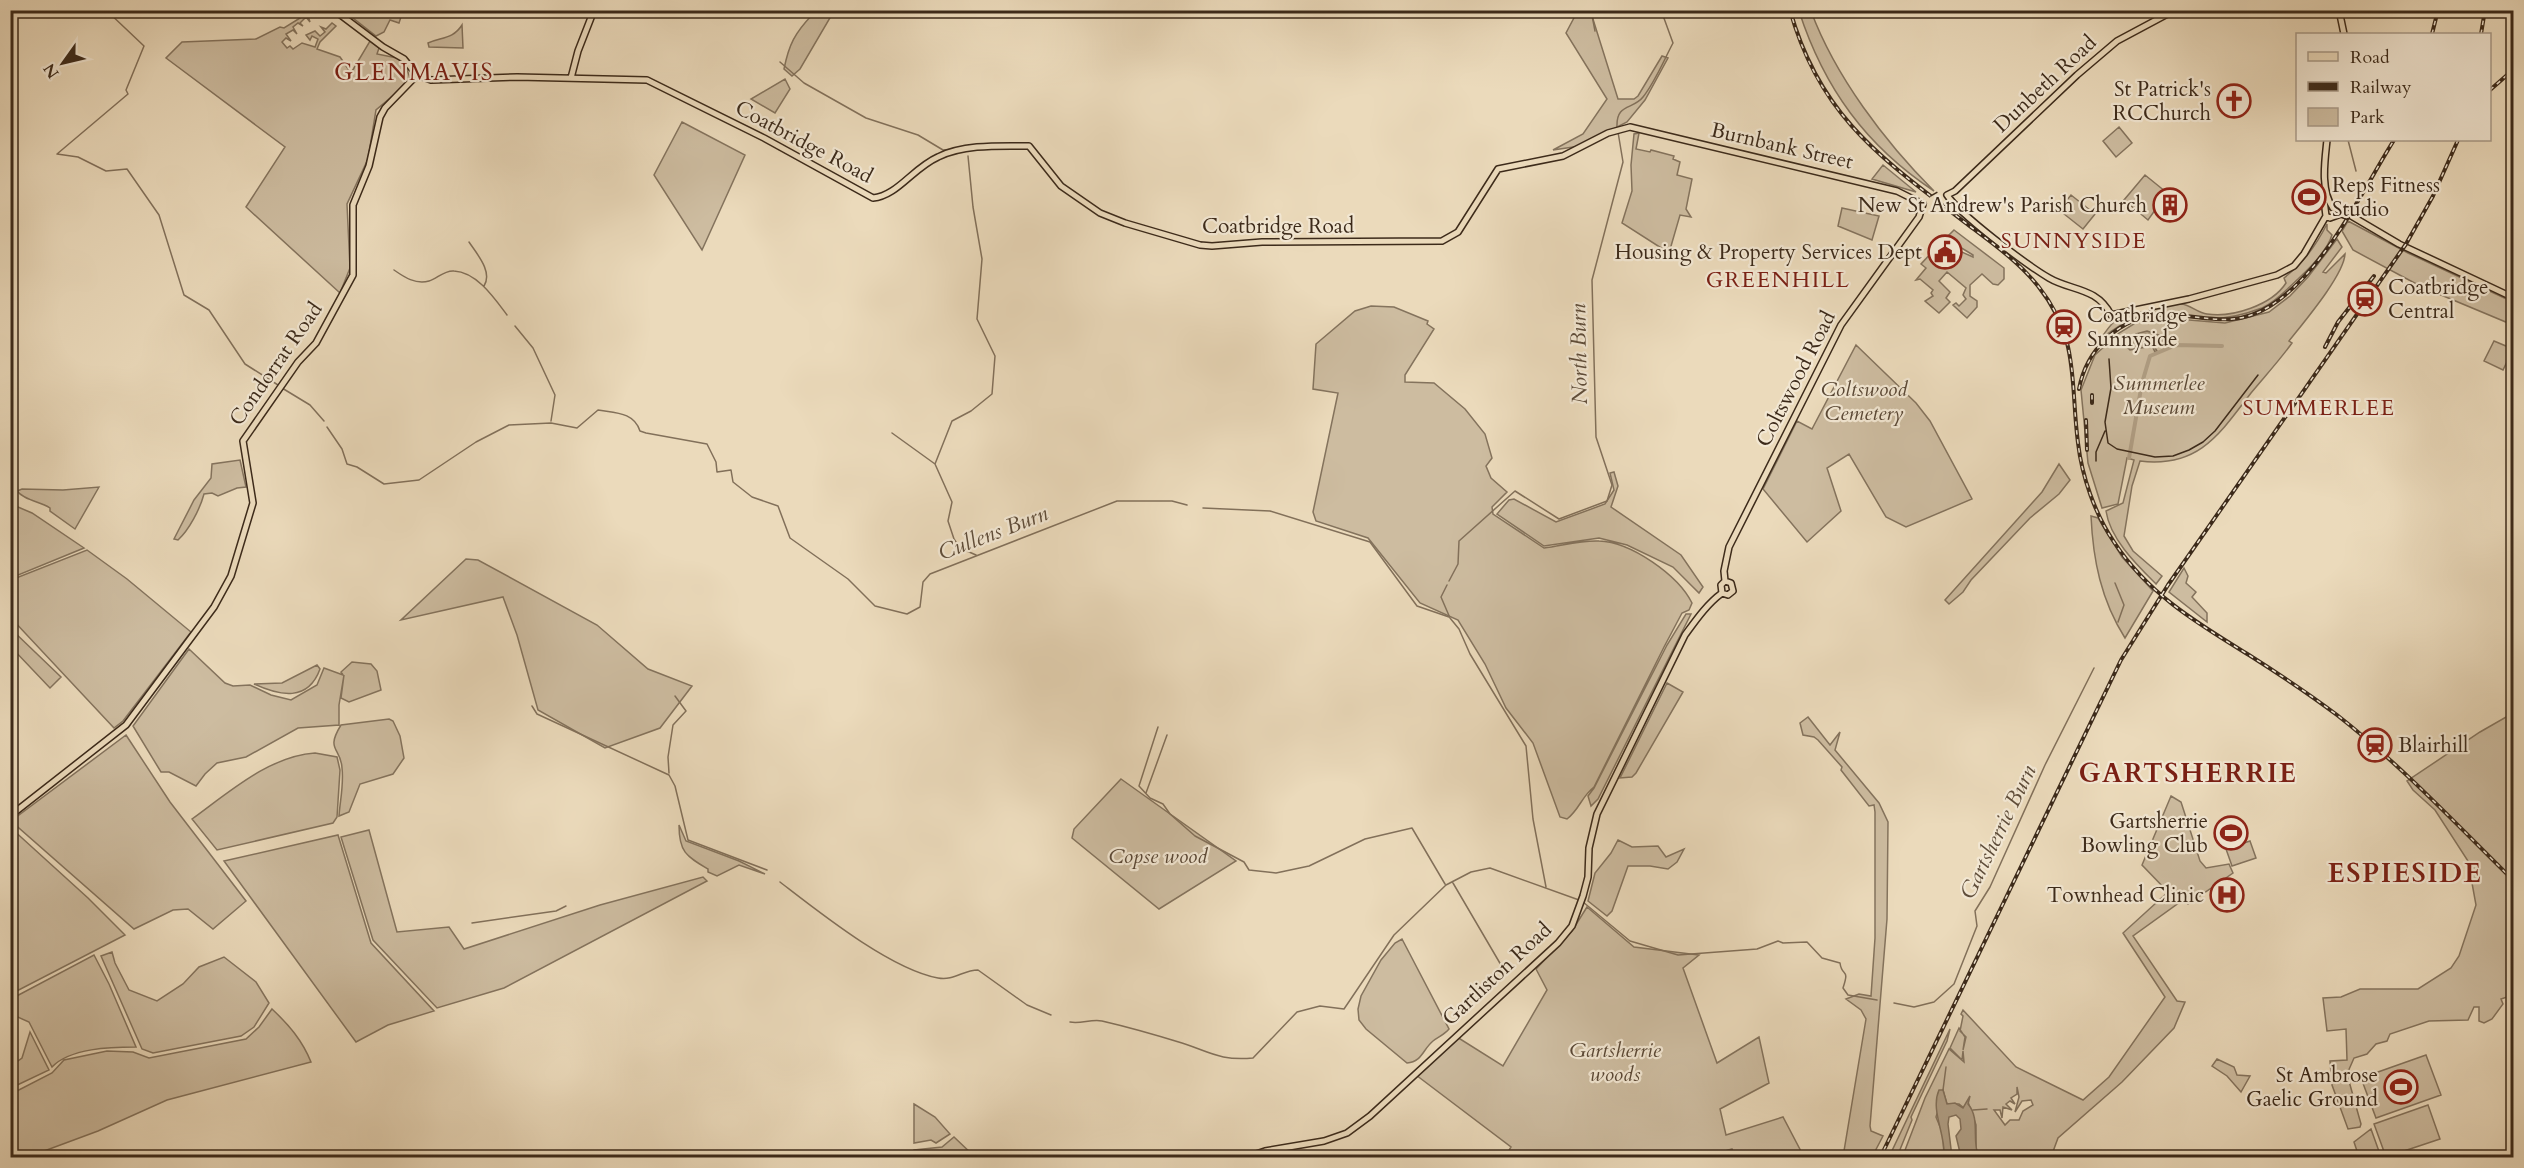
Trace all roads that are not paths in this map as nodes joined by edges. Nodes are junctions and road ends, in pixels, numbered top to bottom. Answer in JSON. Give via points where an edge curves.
{"nodes":[{"id":1,"x":334,"y":10,"type":"edge"},
{"id":2,"x":594,"y":10,"type":"edge"},
{"id":3,"x":2175,"y":10,"type":"edge"},
{"id":4,"x":2339,"y":11,"type":"edge"},
{"id":5,"x":2344,"y":33,"type":"edge"},
{"id":6,"x":417,"y":75,"type":"junction"},
{"id":7,"x":571,"y":78,"type":"junction"},
{"id":8,"x":1630,"y":127,"type":"joint"},
{"id":9,"x":2327,"y":141,"type":"edge"},
{"id":10,"x":1947,"y":195,"type":"junction"},
{"id":11,"x":1923,"y":204,"type":"junction"},
{"id":12,"x":2331,"y":211,"type":"junction"},
{"id":13,"x":2514,"y":298,"type":"edge"},
{"id":14,"x":1725,"y":581,"type":"junction"},
{"id":15,"x":1722,"y":592,"type":"junction"},
{"id":16,"x":10,"y":816,"type":"edge"},
{"id":17,"x":1245,"y":1158,"type":"edge"}],
"edges":[{"from":1,"to":6,"type":"main road","via":[[404,59]]},
{"from":2,"to":7,"type":"main road"},
{"from":3,"to":10,"type":"main road","name":"Dunbeth Road","via":[[2117,41]]},
{"from":4,"to":5,"type":"main road"},
{"from":6,"to":7,"type":"main road","name":"Coatbridge Road","via":[[431,80]]},
{"from":6,"to":16,"type":"main road","name":"Condorrat Road","via":[[380,117],[369,166],[353,205],[353,275],[316,343],[245,435],[242,448],[253,503],[231,576],[214,607],[126,725]]},
{"from":7,"to":8,"type":"main road","name":"Coatbridge Road","via":[[647,80],[873,198],[890,194],[919,167],[940,155],[975,148],[1029,146],[1061,186],[1100,213],[1212,246],[1447,239],[1458,232],[1498,169],[1563,156]]},
{"from":8,"to":11,"type":"main road","name":"Burnbank Street","via":[[1897,191]]},
{"from":9,"to":12,"type":"main road","via":[[2323,199]]},
{"from":10,"to":11,"type":"main road","bridge":true},
{"from":10,"to":12,"type":"main road","via":[[1964,213],[2040,272],[2088,293],[2106,306],[2111,315],[2277,275],[2294,266]]},
{"from":11,"to":14,"type":"main road","name":"Coltswood Road","via":[[1919,217],[1830,344],[1729,547]]},
{"from":12,"to":13,"type":"main road","via":[[2353,218]]},
{"from":14,"to":15,"type":"main road","name":"Coltswood Road"},
{"from":14,"to":15,"type":"main road","name":"Coltswood Road","via":[[1734,588],[1731,594]]},
{"from":15,"to":17,"type":"main road","name":"Gartliston Road","via":[[1703,609],[1685,635],[1597,814],[1589,848],[1588,877],[1572,926],[1527,973],[1347,1133],[1324,1142]]}]}
